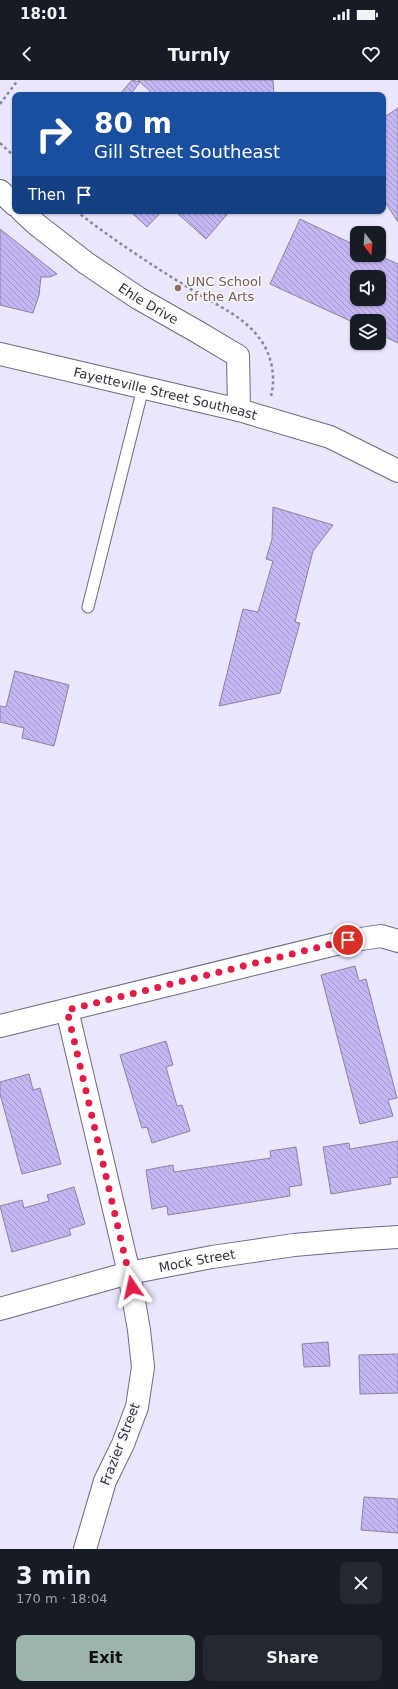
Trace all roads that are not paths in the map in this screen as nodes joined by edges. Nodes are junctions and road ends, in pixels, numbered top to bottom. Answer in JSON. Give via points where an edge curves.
{"nodes":[{"id":1,"x":0,"y":191,"type":"edge"},
{"id":2,"x":12,"y":202,"type":"edge"},
{"id":3,"x":25,"y":214,"type":"edge"},
{"id":4,"x":0,"y":354,"type":"edge"},
{"id":5,"x":143,"y":388,"type":"junction"},
{"id":6,"x":239,"y":410,"type":"junction"},
{"id":7,"x":398,"y":471,"type":"edge"},
{"id":8,"x":88,"y":607,"type":"dead end"},
{"id":9,"x":398,"y":941,"type":"edge"},
{"id":10,"x":67,"y":1010,"type":"junction"},
{"id":11,"x":0,"y":1026,"type":"edge"},
{"id":12,"x":398,"y":1237,"type":"edge"},
{"id":13,"x":129,"y":1273,"type":"junction"},
{"id":14,"x":0,"y":1309,"type":"edge"},
{"id":15,"x":85,"y":1549,"type":"edge"}],
"edges":[{"from":1,"to":2,"type":"street"},
{"from":3,"to":6,"type":"street","name":"Ehle Drive","via":[[105,277],[238,356]]},
{"from":4,"to":5,"type":"street","name":"Fayetteville Street Southeast"},
{"from":5,"to":6,"type":"street","name":"Fayetteville Street Southeast"},
{"from":5,"to":8,"type":"lane"},
{"from":6,"to":7,"type":"street","name":"Fayetteville Street Southeast","via":[[330,437]]},
{"from":9,"to":10,"type":"street","via":[[381,936],[348,940]]},
{"from":10,"to":11,"type":"street"},
{"from":10,"to":13,"type":"street","name":"Frazier Street"},
{"from":12,"to":13,"type":"street","name":"Mock Street","via":[[294,1246],[212,1257]]},
{"from":13,"to":14,"type":"street","name":"Mock Street"},
{"from":13,"to":15,"type":"street","name":"Frazier Street","via":[[143,1367],[137,1407],[105,1481]]}]}
